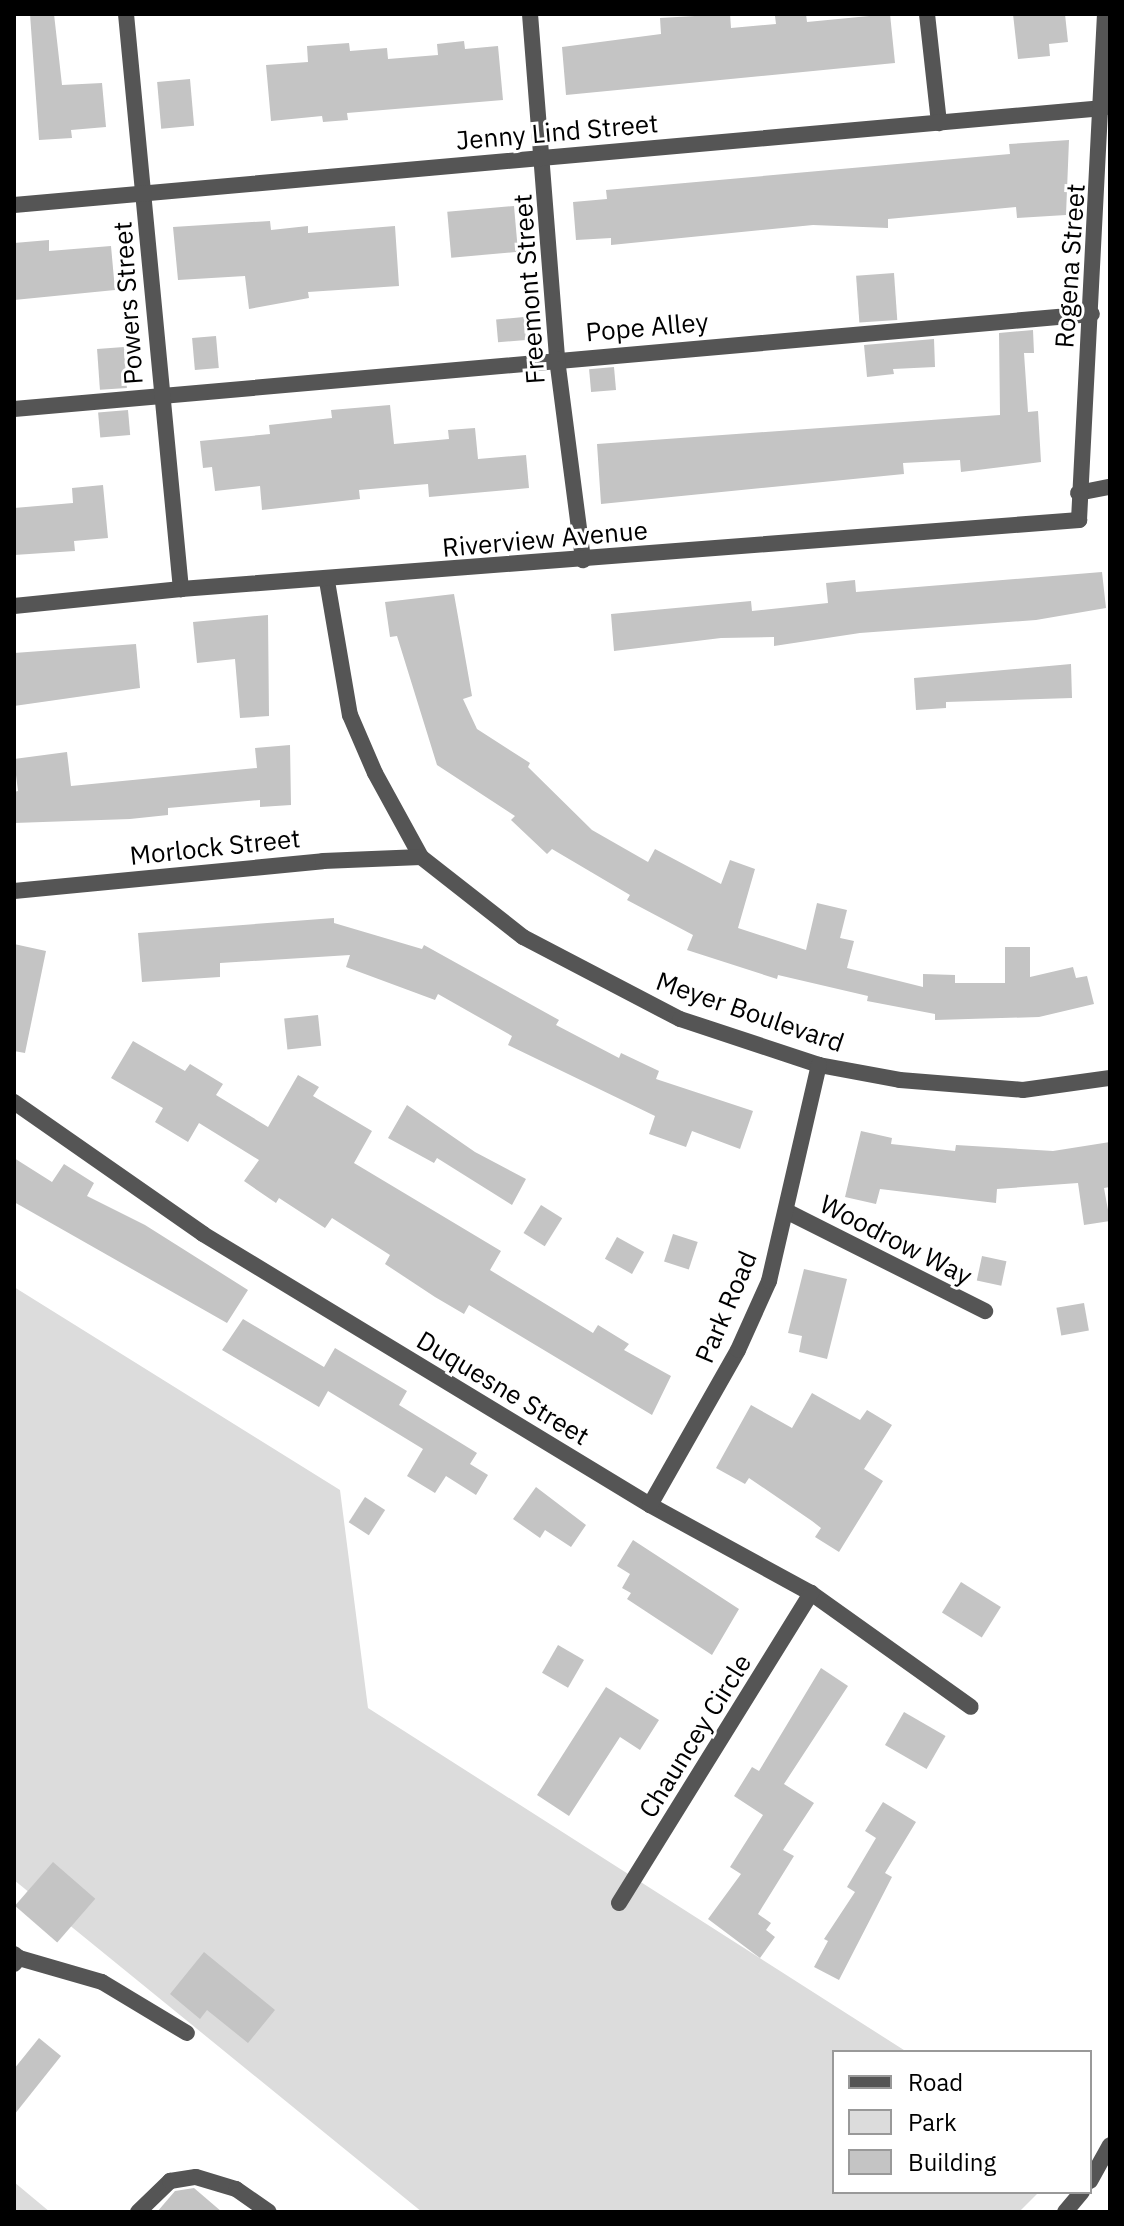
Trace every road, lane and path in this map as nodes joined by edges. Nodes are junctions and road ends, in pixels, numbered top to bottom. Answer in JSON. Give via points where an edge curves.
{"nodes":[{"id":1,"x":126,"y":14,"type":"edge"},
{"id":2,"x":530,"y":14,"type":"edge"},
{"id":3,"x":927,"y":14,"type":"edge"},
{"id":4,"x":1105,"y":14,"type":"edge"},
{"id":5,"x":1104,"y":108,"type":"junction"},
{"id":6,"x":939,"y":123,"type":"junction"},
{"id":7,"x":543,"y":157,"type":"junction"},
{"id":8,"x":145,"y":194,"type":"junction"},
{"id":9,"x":14,"y":205,"type":"edge"},
{"id":10,"x":1092,"y":314,"type":"junction"},
{"id":11,"x":557,"y":359,"type":"junction"},
{"id":12,"x":159,"y":397,"type":"junction"},
{"id":13,"x":14,"y":409,"type":"edge"},
{"id":14,"x":1110,"y":487,"type":"edge"},
{"id":15,"x":1078,"y":493,"type":"junction"},
{"id":16,"x":1079,"y":520,"type":"joint"},
{"id":17,"x":583,"y":560,"type":"junction"},
{"id":18,"x":327,"y":581,"type":"junction"},
{"id":19,"x":181,"y":589,"type":"junction"},
{"id":20,"x":14,"y":606,"type":"edge"},
{"id":21,"x":421,"y":857,"type":"junction"},
{"id":22,"x":14,"y":891,"type":"edge"},
{"id":23,"x":819,"y":1065,"type":"junction"},
{"id":24,"x":1110,"y":1078,"type":"edge"},
{"id":25,"x":14,"y":1102,"type":"edge"},
{"id":26,"x":786,"y":1211,"type":"junction"},
{"id":27,"x":985,"y":1311,"type":"dead end"},
{"id":28,"x":650,"y":1505,"type":"junction"},
{"id":29,"x":811,"y":1593,"type":"junction"},
{"id":30,"x":971,"y":1707,"type":"dead end"},
{"id":31,"x":619,"y":1903,"type":"dead end"},
{"id":32,"x":16,"y":1959,"type":"edge"},
{"id":33,"x":187,"y":2033,"type":"dead end"},
{"id":34,"x":1110,"y":2145,"type":"edge"},
{"id":35,"x":1092,"y":2177,"type":"edge"},
{"id":36,"x":1080,"y":2194,"type":"edge"},
{"id":37,"x":138,"y":2212,"type":"edge"},
{"id":38,"x":269,"y":2212,"type":"edge"},
{"id":39,"x":1065,"y":2212,"type":"edge"}],
"edges":[{"from":1,"to":8,"type":"street","name":"Powers Street"},
{"from":2,"to":7,"type":"street","name":"Freemont Street"},
{"from":3,"to":6,"type":"street"},
{"from":4,"to":5,"type":"street","name":"Rogena Street"},
{"from":5,"to":6,"type":"street","name":"Jenny Lind Street"},
{"from":5,"to":10,"type":"street","name":"Rogena Street"},
{"from":6,"to":7,"type":"street","name":"Jenny Lind Street"},
{"from":7,"to":8,"type":"street","name":"Jenny Lind Street"},
{"from":7,"to":11,"type":"street","name":"Freemont Street"},
{"from":8,"to":9,"type":"street","name":"Jenny Lind Street"},
{"from":8,"to":12,"type":"street","name":"Powers Street"},
{"from":10,"to":11,"type":"street","name":"Pope Alley"},
{"from":10,"to":15,"type":"street","name":"Rogena Street"},
{"from":11,"to":12,"type":"street","name":"Pope Alley"},
{"from":11,"to":17,"type":"street","name":"Freemont Street"},
{"from":12,"to":13,"type":"street","name":"Pope Alley"},
{"from":12,"to":19,"type":"street","name":"Powers Street"},
{"from":14,"to":15,"type":"street"},
{"from":15,"to":16,"type":"street","name":"Rogena Street"},
{"from":16,"to":17,"type":"street","name":"Riverview Avenue"},
{"from":17,"to":18,"type":"street","name":"Riverview Avenue"},
{"from":18,"to":19,"type":"street","name":"Riverview Avenue"},
{"from":18,"to":21,"type":"street","name":"Meyer Boulevard","via":[[350,715]]},
{"from":19,"to":20,"type":"street","name":"Riverview Avenue"},
{"from":21,"to":22,"type":"street","name":"Morlock Street","via":[[323,861]]},
{"from":21,"to":23,"type":"street","name":"Meyer Boulevard","via":[[523,937],[619,990],[680,1019]]},
{"from":23,"to":24,"type":"street","name":"Meyer Boulevard","via":[[900,1080],[1023,1090]]},
{"from":23,"to":26,"type":"street","name":"Park Road"},
{"from":25,"to":28,"type":"street","name":"Duquesne Street","via":[[203,1234]]},
{"from":26,"to":27,"type":"street","name":"Woodrow Way"},
{"from":26,"to":28,"type":"street","name":"Park Road","via":[[769,1281],[738,1350]]},
{"from":28,"to":29,"type":"street","name":"Duquesne Street"},
{"from":29,"to":30,"type":"street","name":"Duquesne Street"},
{"from":29,"to":31,"type":"street","name":"Chauncey Circle"},
{"from":32,"to":33,"type":"street","via":[[102,1982]]},
{"from":34,"to":35,"type":"street"},
{"from":36,"to":39,"type":"street"},
{"from":37,"to":38,"type":"street","via":[[170,2181],[196,2177],[236,2189]]}]}
